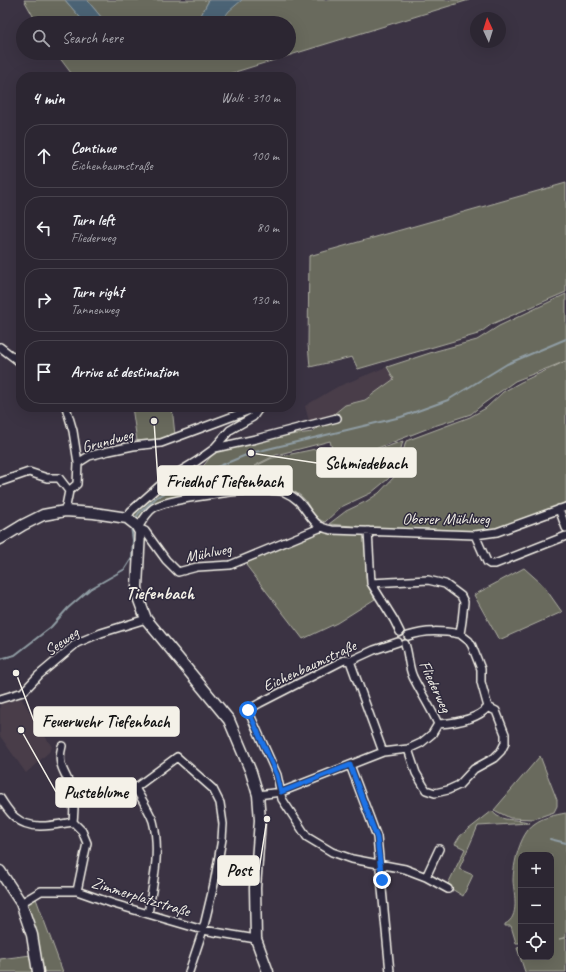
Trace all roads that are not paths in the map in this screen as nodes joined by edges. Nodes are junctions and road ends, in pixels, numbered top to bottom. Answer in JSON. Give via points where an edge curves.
{"nodes":[{"id":1,"x":0,"y":347,"type":"edge"},
{"id":2,"x":16,"y":358,"type":"edge"},
{"id":3,"x":67,"y":412,"type":"edge"},
{"id":4,"x":246,"y":412,"type":"edge"},
{"id":5,"x":256,"y":412,"type":"edge"},
{"id":6,"x":337,"y":418,"type":"dead end"},
{"id":7,"x":215,"y":448,"type":"junction"},
{"id":8,"x":78,"y":463,"type":"junction"},
{"id":9,"x":0,"y":482,"type":"edge"},
{"id":10,"x":69,"y":491,"type":"junction"},
{"id":11,"x":563,"y":508,"type":"edge"},
{"id":12,"x":65,"y":511,"type":"junction"},
{"id":13,"x":133,"y":523,"type":"junction"},
{"id":14,"x":322,"y":527,"type":"junction"},
{"id":15,"x":566,"y":528,"type":"edge"},
{"id":16,"x":368,"y":531,"type":"junction"},
{"id":17,"x":475,"y":535,"type":"junction"},
{"id":18,"x":566,"y":536,"type":"edge"},
{"id":19,"x":0,"y":539,"type":"edge"},
{"id":20,"x":371,"y":583,"type":"junction"},
{"id":21,"x":146,"y":619,"type":"junction"},
{"id":22,"x":400,"y":632,"type":"junction"},
{"id":23,"x":460,"y":634,"type":"junction"},
{"id":24,"x":408,"y":636,"type":"junction"},
{"id":25,"x":402,"y":643,"type":"junction"},
{"id":26,"x":350,"y":661,"type":"junction"},
{"id":27,"x":0,"y":699,"type":"edge"},
{"id":28,"x":488,"y":707,"type":"junction"},
{"id":29,"x":438,"y":724,"type":"junction"},
{"id":30,"x":62,"y":746,"type":"dead end"},
{"id":31,"x":408,"y":749,"type":"junction"},
{"id":32,"x":383,"y":752,"type":"junction"},
{"id":33,"x":350,"y":765,"type":"junction"},
{"id":34,"x":281,"y":792,"type":"junction"},
{"id":35,"x":258,"y":795,"type":"junction"},
{"id":36,"x":0,"y":798,"type":"edge"},
{"id":37,"x":73,"y":822,"type":"junction"},
{"id":38,"x":439,"y":849,"type":"dead end"},
{"id":39,"x":380,"y":865,"type":"junction"},
{"id":40,"x":0,"y":871,"type":"edge"},
{"id":41,"x":426,"y":877,"type":"junction"},
{"id":42,"x":448,"y":889,"type":"dead end"},
{"id":43,"x":77,"y":891,"type":"junction"},
{"id":44,"x":21,"y":903,"type":"junction"},
{"id":45,"x":148,"y":914,"type":"junction"},
{"id":46,"x":203,"y":930,"type":"junction"},
{"id":47,"x":256,"y":940,"type":"junction"},
{"id":48,"x":38,"y":972,"type":"edge"},
{"id":49,"x":189,"y":972,"type":"edge"},
{"id":50,"x":268,"y":972,"type":"edge"},
{"id":51,"x":390,"y":972,"type":"edge"}],
"edges":[{"from":1,"to":2,"type":"street"},
{"from":3,"to":8,"type":"street","name":"Grundweg"},
{"from":4,"to":8,"type":"street","name":"Grundweg","via":[[161,444],[109,451],[90,456]]},
{"from":5,"to":7,"type":"street","via":[[253,417],[230,430]]},
{"from":6,"to":7,"type":"street"},
{"from":7,"to":13,"type":"street","via":[[166,480],[131,510]]},
{"from":8,"to":10,"type":"street","name":"Grundweg","via":[[77,484]]},
{"from":9,"to":10,"type":"street","via":[[29,472],[47,478],[59,478]]},
{"from":10,"to":12,"type":"street","name":"Grundweg"},
{"from":11,"to":15,"type":"street"},
{"from":11,"to":17,"type":"street","name":"Oberer Mühlweg","via":[[497,532]]},
{"from":12,"to":13,"type":"main road","via":[[94,513]]},
{"from":12,"to":19,"type":"main road","via":[[43,516]]},
{"from":13,"to":14,"type":"street","via":[[142,521],[154,507],[181,499],[273,489],[298,499]]},
{"from":13,"to":14,"type":"street","name":"Mühlweg","via":[[146,532],[178,572],[197,567],[230,565]]},
{"from":13,"to":21,"type":"main road","via":[[140,532],[137,587]]},
{"from":14,"to":16,"type":"street","name":"Oberer Mühlweg","via":[[332,530]]},
{"from":16,"to":17,"type":"street","name":"Oberer Mühlweg"},
{"from":16,"to":20,"type":"street"},
{"from":17,"to":18,"type":"street","via":[[490,564]]},
{"from":20,"to":22,"type":"street"},
{"from":20,"to":23,"type":"street","via":[[428,580],[445,584],[461,596],[464,602]]},
{"from":21,"to":27,"type":"street","name":"Seeweg","via":[[77,643],[23,692]]},
{"from":21,"to":35,"type":"main road","via":[[229,720]]},
{"from":22,"to":24,"type":"street","via":[[405,632]]},
{"from":22,"to":25,"type":"street","via":[[396,638]]},
{"from":23,"to":24,"type":"street","via":[[431,631]]},
{"from":23,"to":28,"type":"street","via":[[469,642],[475,654]]},
{"from":24,"to":25,"type":"street","via":[[408,641]]},
{"from":25,"to":26,"type":"street","name":"Eichenbaumstraße","via":[[374,650]]},
{"from":25,"to":29,"type":"street","name":"Fliederweg","via":[[413,677]]},
{"from":26,"to":32,"type":"street"},
{"from":26,"to":34,"type":"street","name":"Eichenbaumstraße","via":[[344,660],[248,710],[277,775]]},
{"from":28,"to":29,"type":"street","via":[[484,712],[463,721]]},
{"from":28,"to":31,"type":"street","via":[[496,711],[505,734],[504,743],[494,758],[474,768],[459,785],[435,793],[426,790],[416,773]]},
{"from":29,"to":31,"type":"street","name":"Fliederweg","via":[[432,734]]},
{"from":30,"to":37,"type":"street","via":[[60,764],[72,790],[75,805]]},
{"from":31,"to":32,"type":"street","name":"Fliederweg"},
{"from":32,"to":33,"type":"street","name":"Fliederweg"},
{"from":33,"to":34,"type":"street","name":"Fliederweg"},
{"from":33,"to":39,"type":"street","via":[[377,838]]},
{"from":34,"to":35,"type":"street","name":"Fliederweg"},
{"from":34,"to":39,"type":"street","via":[[282,799],[307,837],[332,852]]},
{"from":35,"to":47,"type":"main road","via":[[260,820],[255,888]]},
{"from":36,"to":37,"type":"street","via":[[15,817],[26,823],[49,826]]},
{"from":37,"to":43,"type":"street","via":[[82,831],[87,843]]},
{"from":38,"to":41,"type":"street"},
{"from":39,"to":41,"type":"street","via":[[404,869]]},
{"from":39,"to":51,"type":"street"},
{"from":40,"to":44,"type":"main road"},
{"from":41,"to":42,"type":"street"},
{"from":43,"to":44,"type":"street","name":"Zimmerplatzstraße","via":[[41,891]]},
{"from":43,"to":45,"type":"street","name":"Zimmerplatzstraße"},
{"from":44,"to":48,"type":"main road","via":[[32,935]]},
{"from":45,"to":46,"type":"street","name":"Zimmerplatzstraße"},
{"from":45,"to":46,"type":"street","via":[[155,874],[156,836],[152,819],[135,788],[177,757],[213,789],[220,803],[222,839]]},
{"from":46,"to":47,"type":"street","name":"Zimmerplatzstraße"},
{"from":46,"to":49,"type":"street"},
{"from":47,"to":50,"type":"main road"}]}
